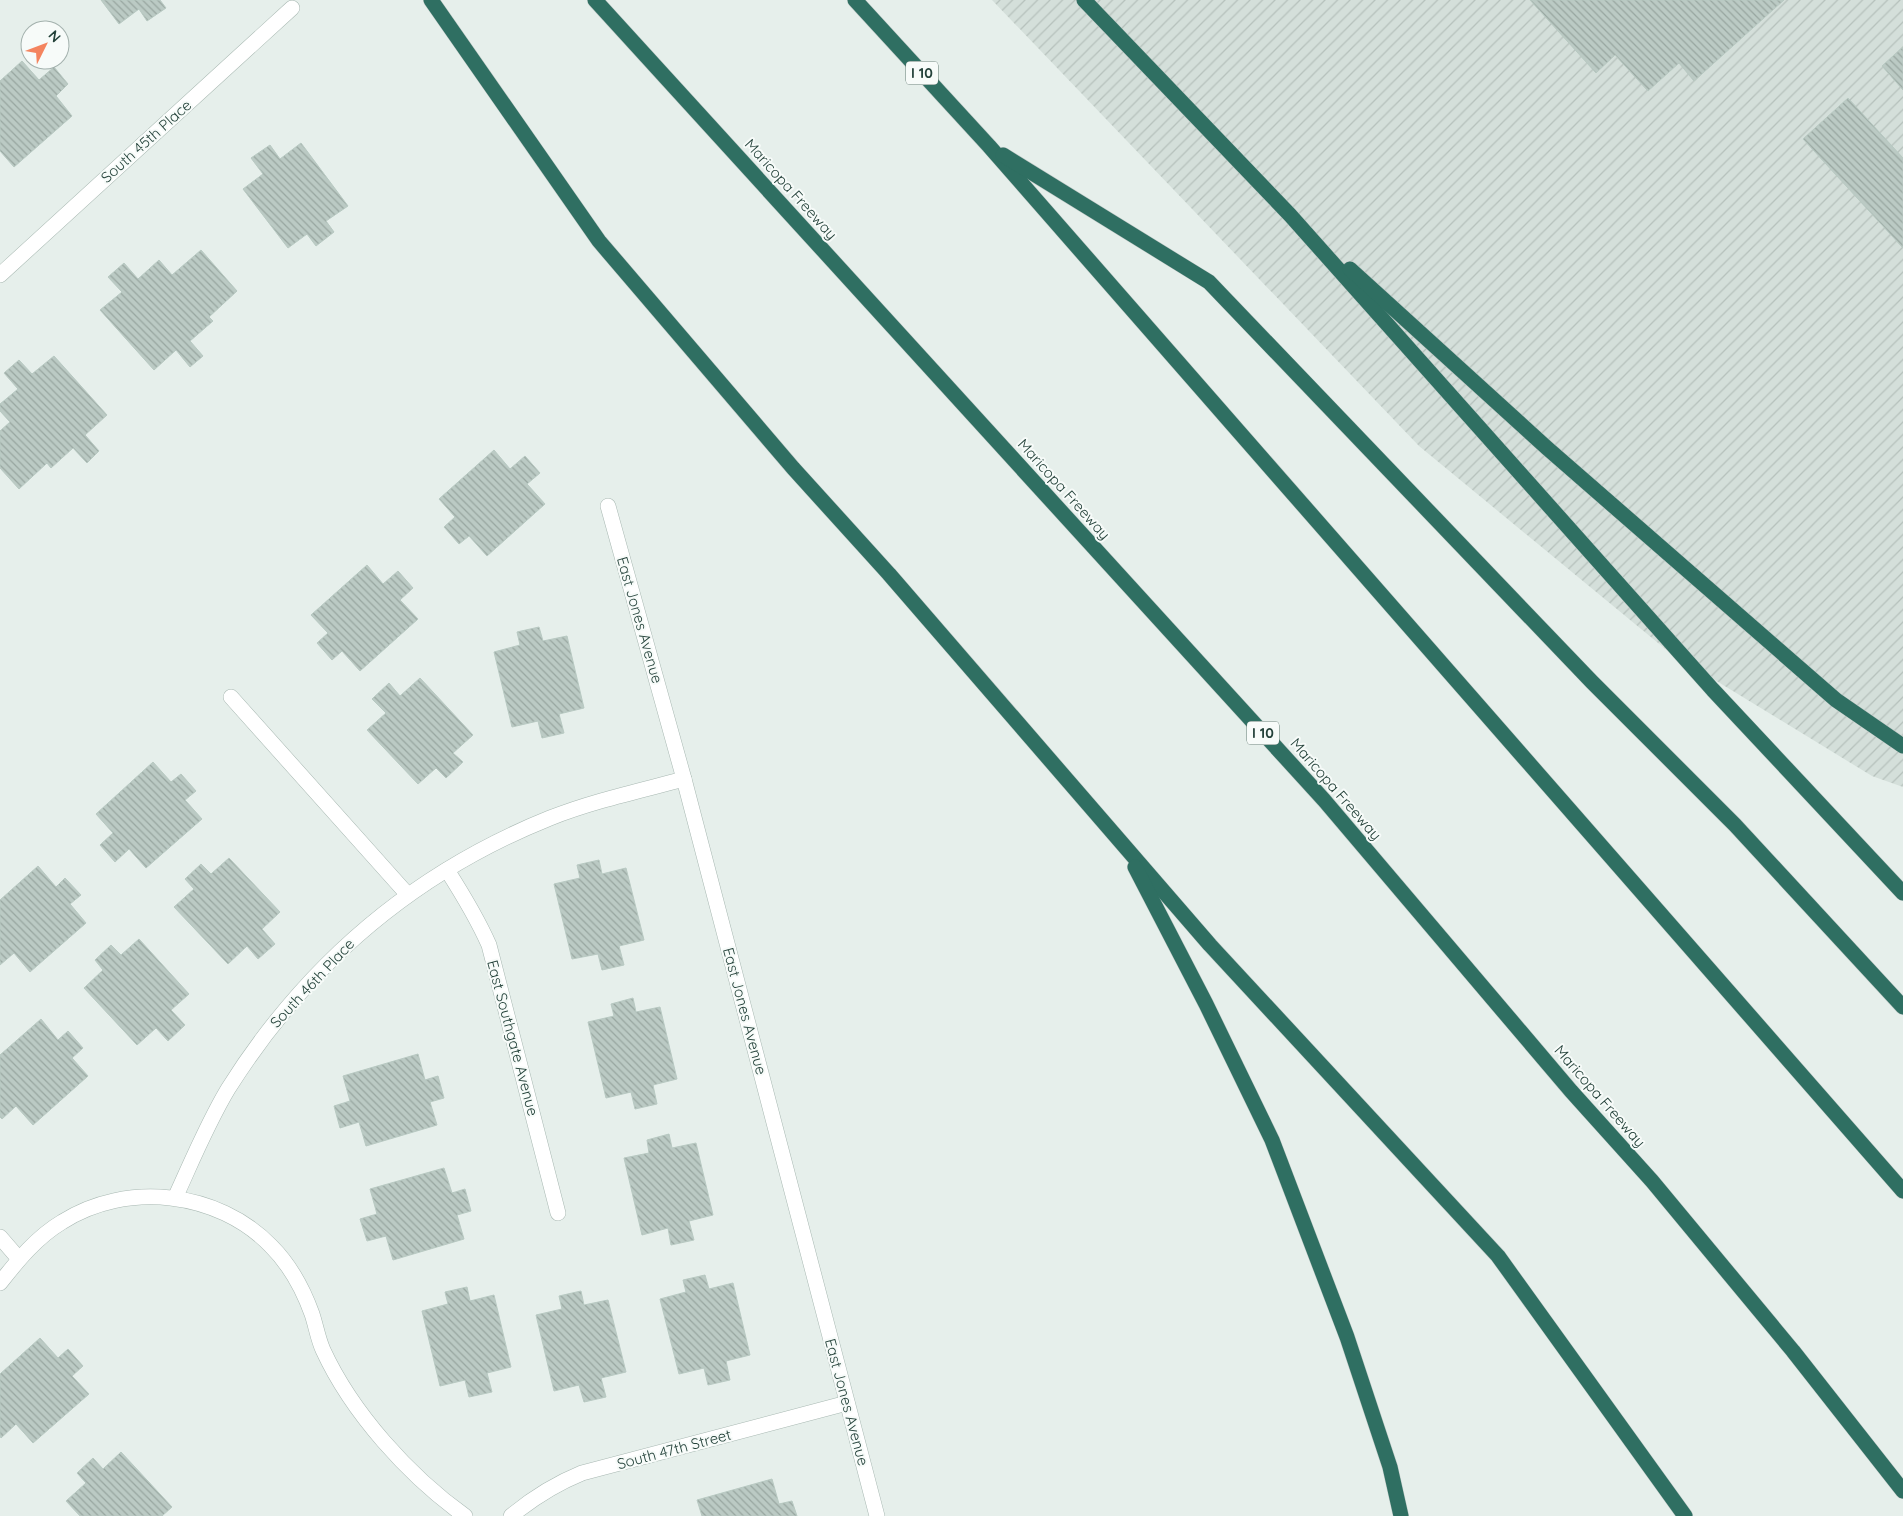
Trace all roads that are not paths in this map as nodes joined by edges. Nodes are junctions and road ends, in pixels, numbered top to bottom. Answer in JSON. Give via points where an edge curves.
{"nodes":[{"id":1,"x":431,"y":0,"type":"edge"},
{"id":2,"x":595,"y":0,"type":"edge"},
{"id":3,"x":855,"y":0,"type":"edge"},
{"id":4,"x":1084,"y":0,"type":"edge"},
{"id":5,"x":292,"y":8,"type":"dead end"},
{"id":6,"x":989,"y":146,"type":"junction"},
{"id":7,"x":1290,"y":215,"type":"junction"},
{"id":8,"x":0,"y":275,"type":"edge"},
{"id":9,"x":608,"y":506,"type":"dead end"},
{"id":10,"x":231,"y":697,"type":"dead end"},
{"id":11,"x":1903,"y":746,"type":"edge"},
{"id":12,"x":684,"y":779,"type":"junction"},
{"id":13,"x":1124,"y":846,"type":"junction"},
{"id":14,"x":447,"y":870,"type":"junction"},
{"id":15,"x":1903,"y":893,"type":"edge"},
{"id":16,"x":408,"y":895,"type":"junction"},
{"id":17,"x":1903,"y":1008,"type":"edge"},
{"id":18,"x":1903,"y":1190,"type":"edge"},
{"id":19,"x":175,"y":1198,"type":"junction"},
{"id":20,"x":558,"y":1213,"type":"dead end"},
{"id":21,"x":0,"y":1238,"type":"edge"},
{"id":22,"x":19,"y":1259,"type":"junction"},
{"id":23,"x":0,"y":1283,"type":"edge"},
{"id":24,"x":848,"y":1403,"type":"junction"},
{"id":25,"x":1903,"y":1491,"type":"edge"},
{"id":26,"x":465,"y":1516,"type":"edge"},
{"id":27,"x":511,"y":1516,"type":"edge"},
{"id":28,"x":877,"y":1516,"type":"edge"},
{"id":29,"x":1402,"y":1516,"type":"edge"},
{"id":30,"x":1685,"y":1516,"type":"edge"}],
"edges":[{"from":1,"to":13,"type":"highway","via":[[599,241]]},
{"from":2,"to":25,"type":"highway","name":"Maricopa Freeway","number":"I 10","via":[[1324,800],[1664,1196],[1793,1351]]},
{"from":3,"to":6,"type":"highway","number":"I 10"},
{"from":4,"to":7,"type":"highway"},
{"from":5,"to":8,"type":"street","name":"South 45th Place"},
{"from":6,"to":17,"type":"highway","via":[[1210,282],[1592,682],[1735,825]]},
{"from":6,"to":18,"type":"highway","number":"I 10"},
{"from":7,"to":11,"type":"highway","via":[[1547,448],[1836,700]]},
{"from":7,"to":15,"type":"highway","via":[[1713,690]]},
{"from":9,"to":12,"type":"street","name":"East Jones Avenue"},
{"from":10,"to":16,"type":"street"},
{"from":12,"to":14,"type":"street","name":"South 46th Place","via":[[551,818]]},
{"from":12,"to":24,"type":"street","name":"East Jones Avenue"},
{"from":13,"to":29,"type":"highway","via":[[1272,1140],[1347,1337],[1390,1467]]},
{"from":13,"to":30,"type":"highway","via":[[1210,944],[1498,1256]]},
{"from":14,"to":16,"type":"street","name":"South 46th Place"},
{"from":14,"to":20,"type":"street","name":"East Southgate Avenue","via":[[467,900],[488,945]]},
{"from":16,"to":19,"type":"street","name":"South 46th Place","via":[[331,960],[270,1028],[228,1090]]},
{"from":19,"to":22,"type":"street","via":[[148,1196],[96,1206],[45,1233]]},
{"from":19,"to":26,"type":"street","via":[[219,1211],[271,1246],[305,1295],[323,1350],[360,1410],[410,1471]]},
{"from":21,"to":22,"type":"street"},
{"from":22,"to":23,"type":"street"},
{"from":24,"to":27,"type":"street","name":"South 47th Street","via":[[582,1473],[532,1498]]},
{"from":24,"to":28,"type":"street","name":"East Jones Avenue"}]}
